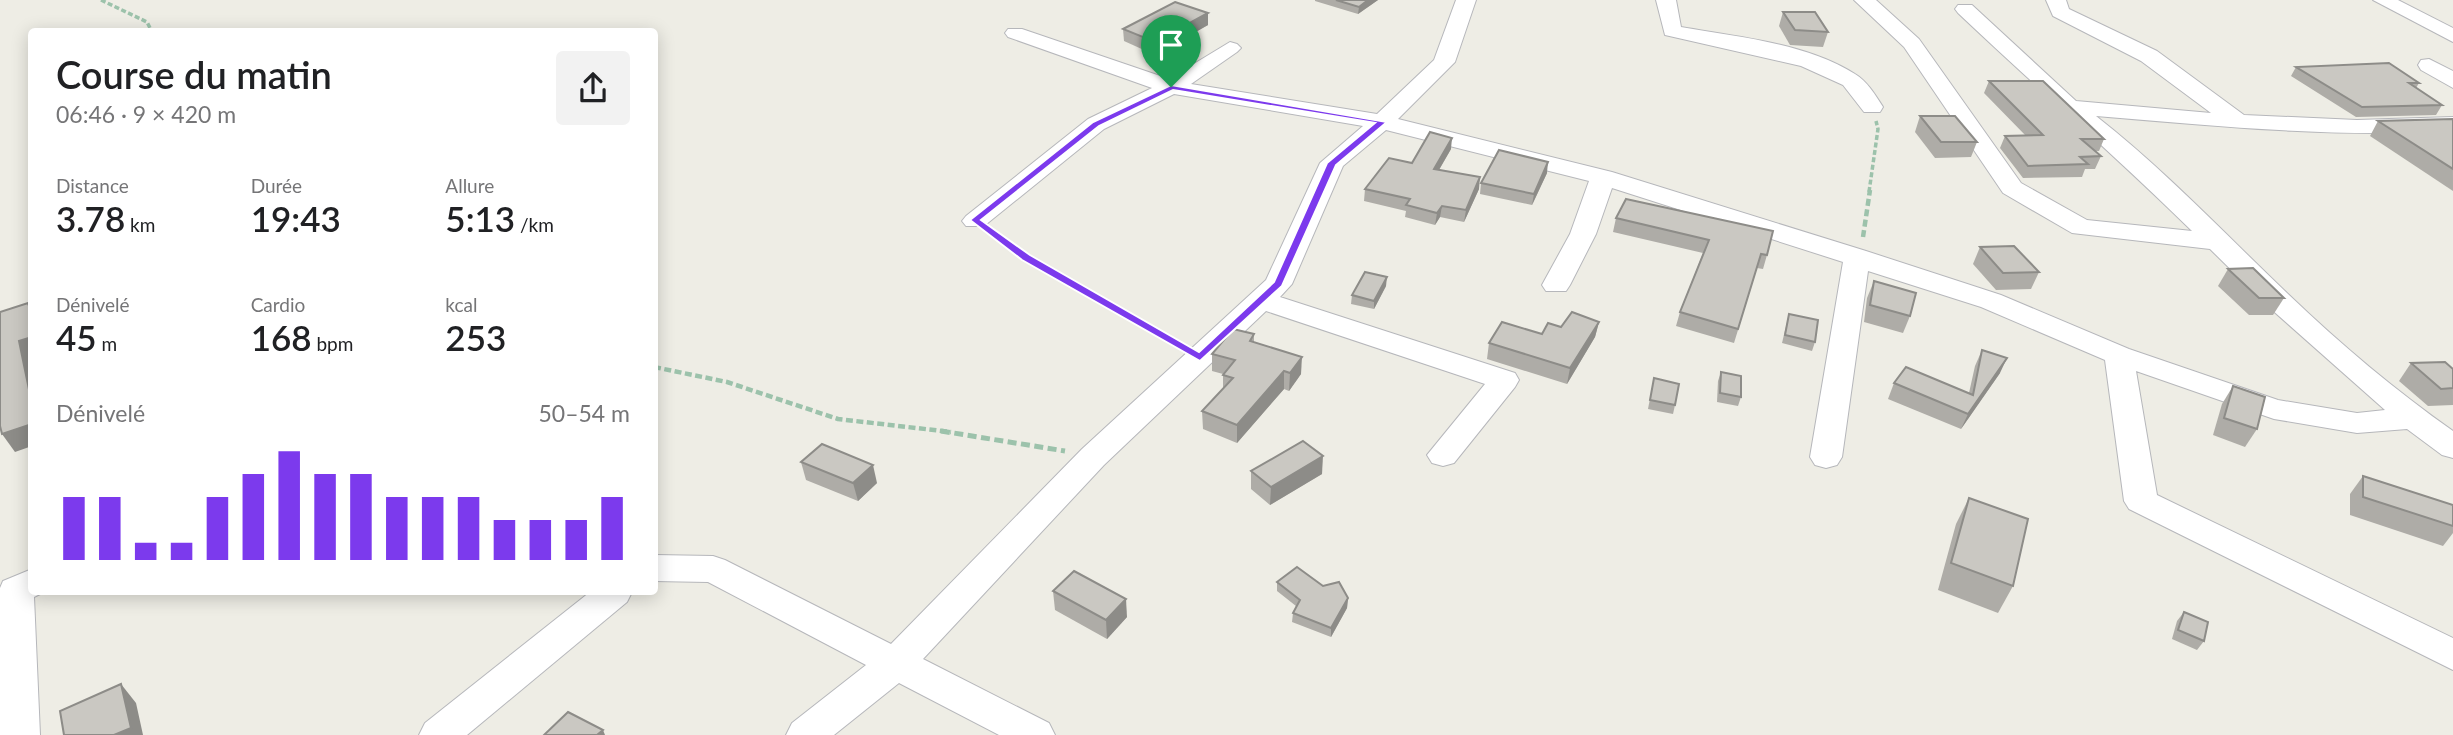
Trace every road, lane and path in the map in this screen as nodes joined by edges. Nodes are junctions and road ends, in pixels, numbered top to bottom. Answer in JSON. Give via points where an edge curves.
{"nodes":[{"id":1,"x":101,"y":0,"type":"edge"},
{"id":2,"x":1466,"y":0,"type":"edge"},
{"id":3,"x":1666,"y":0,"type":"edge"},
{"id":4,"x":1864,"y":0,"type":"edge"},
{"id":5,"x":2056,"y":0,"type":"edge"},
{"id":6,"x":2383,"y":0,"type":"edge"},
{"id":7,"x":1965,"y":9,"type":"dead end"},
{"id":8,"x":150,"y":28,"type":"edge"},
{"id":9,"x":1015,"y":33,"type":"dead end"},
{"id":10,"x":2453,"y":36,"type":"edge"},
{"id":11,"x":1230,"y":48,"type":"dead end"},
{"id":12,"x":2453,"y":62,"type":"edge"},
{"id":13,"x":2453,"y":81,"type":"edge"},
{"id":14,"x":1171,"y":87,"type":"junction"},
{"id":15,"x":1872,"y":107,"type":"joint"},
{"id":16,"x":2070,"y":107,"type":"junction"},
{"id":17,"x":2236,"y":121,"type":"junction"},
{"id":18,"x":1382,"y":122,"type":"junction"},
{"id":19,"x":2453,"y":124,"type":"edge"},
{"id":20,"x":1603,"y":177,"type":"junction"},
{"id":21,"x":975,"y":220,"type":"joint"},
{"id":22,"x":2220,"y":242,"type":"junction"},
{"id":23,"x":1857,"y":257,"type":"junction"},
{"id":24,"x":1556,"y":285,"type":"dead end"},
{"id":25,"x":1261,"y":300,"type":"junction"},
{"id":26,"x":2119,"y":355,"type":"junction"},
{"id":27,"x":1200,"y":357,"type":"junction"},
{"id":28,"x":658,"y":368,"type":"edge"},
{"id":29,"x":2413,"y":418,"type":"junction"},
{"id":30,"x":2453,"y":447,"type":"edge"},
{"id":31,"x":1443,"y":455,"type":"dead end"},
{"id":32,"x":1093,"y":457,"type":"junction"},
{"id":33,"x":1826,"y":457,"type":"dead end"},
{"id":34,"x":658,"y":568,"type":"edge"},
{"id":35,"x":28,"y":584,"type":"edge"},
{"id":36,"x":610,"y":595,"type":"edge"},
{"id":37,"x":2453,"y":654,"type":"edge"},
{"id":38,"x":895,"y":664,"type":"junction"},
{"id":39,"x":20,"y":735,"type":"edge"},
{"id":40,"x":439,"y":735,"type":"edge"},
{"id":41,"x":806,"y":735,"type":"edge"},
{"id":42,"x":1035,"y":735,"type":"edge"}],
"edges":[{"from":1,"to":8,"type":"path","via":[[147,22]]},
{"from":2,"to":18,"type":"street","via":[[1444,62]]},
{"from":3,"to":15,"type":"street","via":[[1672,31],[1819,66],[1850,79]]},
{"from":4,"to":22,"type":"street","via":[[1912,43],[2012,188],[2081,228]]},
{"from":5,"to":17,"type":"street","via":[[2060,12],[2149,56]]},
{"from":6,"to":10,"type":"street"},
{"from":7,"to":16,"type":"street"},
{"from":9,"to":14,"type":"street"},
{"from":11,"to":14,"type":"street"},
{"from":12,"to":13,"type":"street","via":[[2429,65]]},
{"from":14,"to":18,"type":"street"},
{"from":14,"to":21,"type":"street","via":[[1096,124]]},
{"from":15,"to":23,"type":"path","via":[[1878,129]]},
{"from":16,"to":17,"type":"street"},
{"from":16,"to":22,"type":"street","via":[[2124,150]]},
{"from":17,"to":19,"type":"street","via":[[2406,128]]},
{"from":18,"to":20,"type":"street"},
{"from":18,"to":25,"type":"street","via":[[1332,163],[1278,284]]},
{"from":20,"to":23,"type":"street"},
{"from":20,"to":24,"type":"street","via":[[1583,234]]},
{"from":21,"to":27,"type":"path","via":[[1026,258]]},
{"from":22,"to":29,"type":"street","via":[[2281,303]]},
{"from":23,"to":26,"type":"street","via":[[1991,301]]},
{"from":23,"to":33,"type":"street"},
{"from":25,"to":27,"type":"street"},
{"from":25,"to":31,"type":"street","via":[[1504,380]]},
{"from":26,"to":29,"type":"street","via":[[2274,409],[2357,423]]},
{"from":26,"to":37,"type":"street","via":[[2141,501]]},
{"from":27,"to":32,"type":"street"},
{"from":28,"to":32,"type":"path","via":[[727,382],[838,419],[906,425]]},
{"from":29,"to":30,"type":"street"},
{"from":32,"to":38,"type":"street"},
{"from":34,"to":38,"type":"street","via":[[713,569]]},
{"from":35,"to":39,"type":"street","via":[[16,591]]},
{"from":36,"to":40,"type":"street"},
{"from":38,"to":41,"type":"street"},
{"from":38,"to":42,"type":"street"}]}
